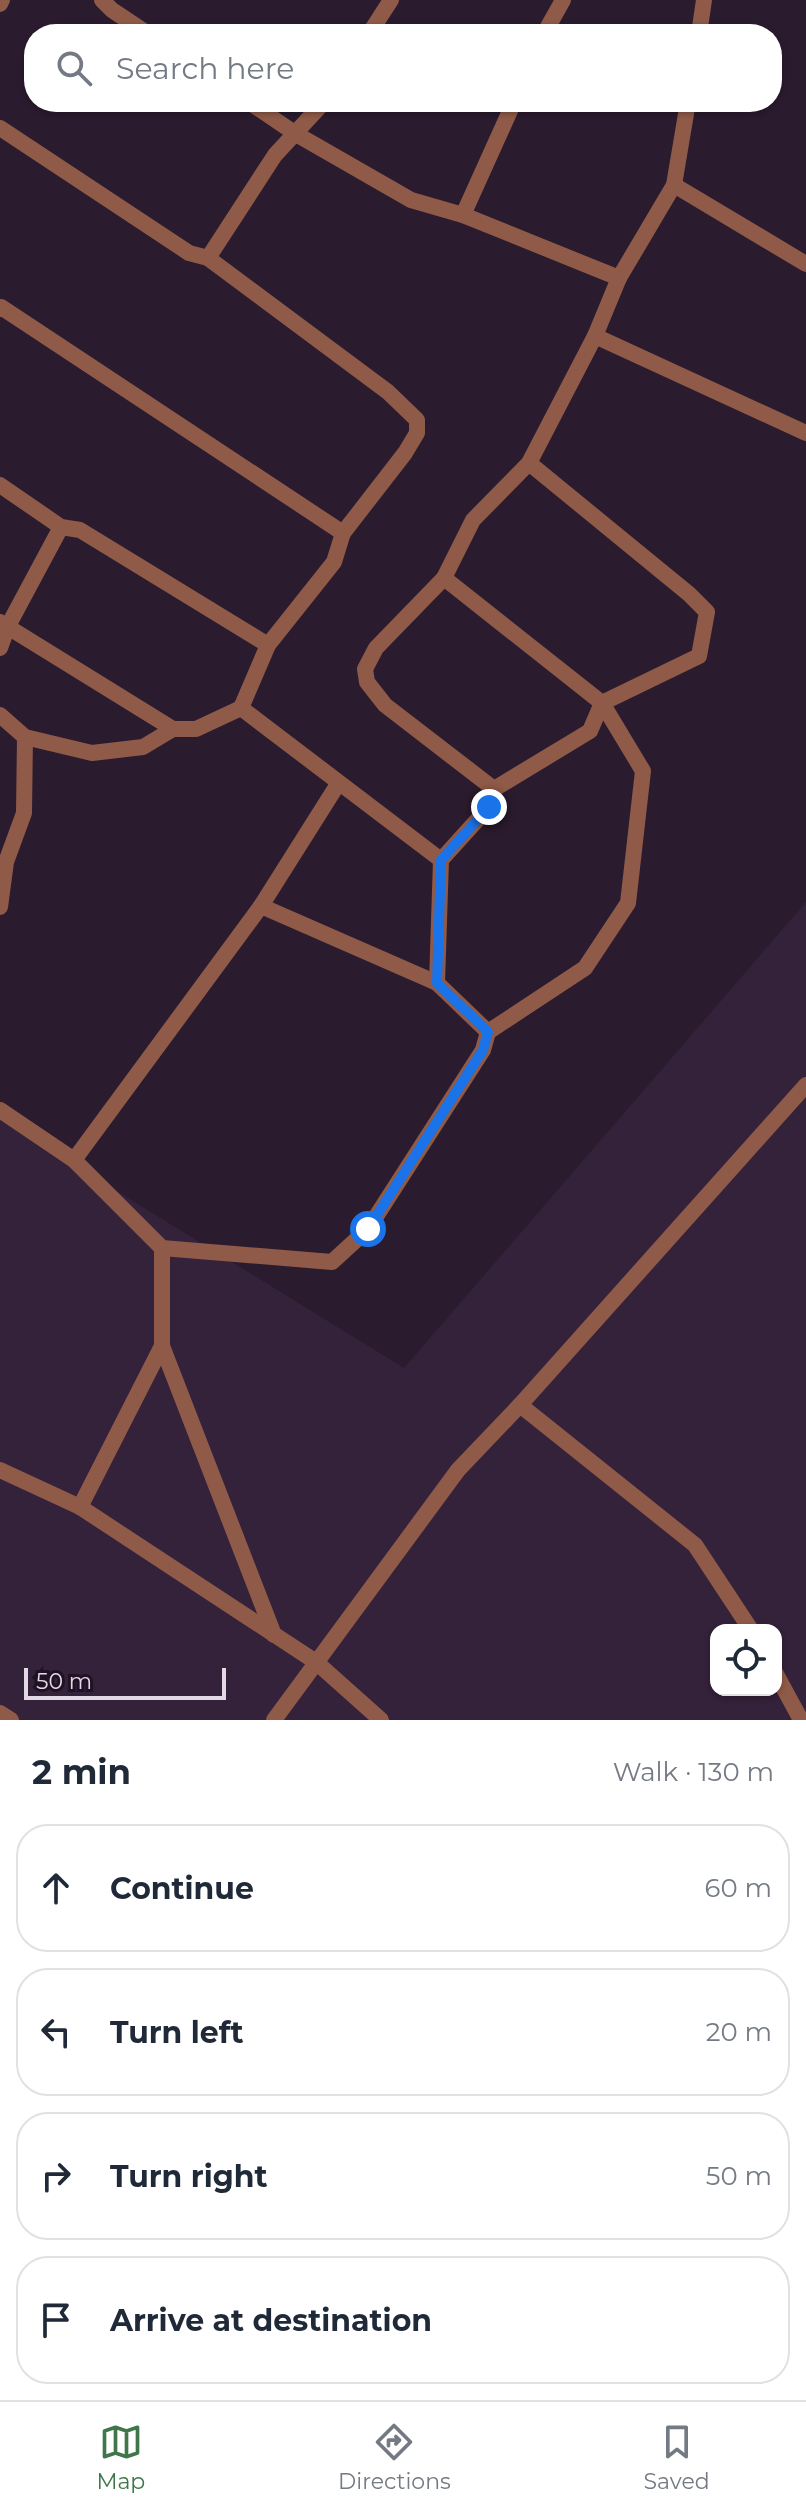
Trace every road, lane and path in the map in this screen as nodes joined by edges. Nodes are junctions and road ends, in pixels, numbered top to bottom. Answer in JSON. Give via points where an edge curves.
{"nodes":[{"id":1,"x":102,"y":0,"type":"edge"},
{"id":2,"x":391,"y":0,"type":"edge"},
{"id":3,"x":563,"y":0,"type":"edge"},
{"id":4,"x":704,"y":0,"type":"edge"},
{"id":5,"x":133,"y":24,"type":"edge"},
{"id":6,"x":375,"y":24,"type":"edge"},
{"id":7,"x":550,"y":24,"type":"edge"},
{"id":8,"x":700,"y":24,"type":"edge"},
{"id":9,"x":264,"y":112,"type":"edge"},
{"id":10,"x":315,"y":112,"type":"edge"},
{"id":11,"x":509,"y":112,"type":"edge"},
{"id":12,"x":686,"y":112,"type":"edge"},
{"id":13,"x":0,"y":128,"type":"edge"},
{"id":14,"x":296,"y":134,"type":"junction"},
{"id":15,"x":674,"y":185,"type":"junction"},
{"id":16,"x":463,"y":215,"type":"junction"},
{"id":17,"x":208,"y":258,"type":"junction"},
{"id":18,"x":806,"y":264,"type":"edge"},
{"id":19,"x":619,"y":278,"type":"junction"},
{"id":20,"x":0,"y":309,"type":"edge"},
{"id":21,"x":595,"y":336,"type":"junction"},
{"id":22,"x":806,"y":433,"type":"edge"},
{"id":23,"x":529,"y":463,"type":"junction"},
{"id":24,"x":0,"y":485,"type":"edge"},
{"id":25,"x":61,"y":527,"type":"junction"},
{"id":26,"x":343,"y":533,"type":"junction"},
{"id":27,"x":444,"y":578,"type":"junction"},
{"id":28,"x":4,"y":624,"type":"edge"},
{"id":29,"x":268,"y":645,"type":"junction"},
{"id":30,"x":0,"y":648,"type":"edge"},
{"id":31,"x":602,"y":703,"type":"junction"},
{"id":32,"x":241,"y":708,"type":"junction"},
{"id":33,"x":0,"y":715,"type":"edge"},
{"id":34,"x":173,"y":729,"type":"junction"},
{"id":35,"x":25,"y":737,"type":"junction"},
{"id":36,"x":338,"y":784,"type":"junction"},
{"id":37,"x":494,"y":789,"type":"junction"},
{"id":38,"x":441,"y":860,"type":"junction"},
{"id":39,"x":261,"y":906,"type":"junction"},
{"id":40,"x":0,"y":907,"type":"edge"},
{"id":41,"x":437,"y":983,"type":"junction"},
{"id":42,"x":488,"y":1032,"type":"junction"},
{"id":43,"x":806,"y":1085,"type":"edge"},
{"id":44,"x":0,"y":1110,"type":"edge"},
{"id":45,"x":74,"y":1160,"type":"junction"},
{"id":46,"x":162,"y":1248,"type":"junction"},
{"id":47,"x":162,"y":1346,"type":"junction"},
{"id":48,"x":520,"y":1405,"type":"junction"},
{"id":49,"x":0,"y":1470,"type":"edge"},
{"id":50,"x":80,"y":1507,"type":"junction"},
{"id":51,"x":747,"y":1624,"type":"edge"},
{"id":52,"x":274,"y":1635,"type":"junction"},
{"id":53,"x":316,"y":1662,"type":"junction"},
{"id":54,"x":782,"y":1685,"type":"edge"},
{"id":55,"x":0,"y":1713,"type":"edge"},
{"id":56,"x":11,"y":1720,"type":"edge"},
{"id":57,"x":274,"y":1720,"type":"edge"},
{"id":58,"x":381,"y":1720,"type":"edge"},
{"id":59,"x":801,"y":1720,"type":"edge"}],
"edges":[{"from":1,"to":5,"type":"street"},
{"from":2,"to":6,"type":"street"},
{"from":3,"to":7,"type":"street"},
{"from":4,"to":8,"type":"street"},
{"from":9,"to":14,"type":"street"},
{"from":10,"to":14,"type":"street"},
{"from":11,"to":16,"type":"street"},
{"from":12,"to":15,"type":"street"},
{"from":13,"to":17,"type":"street","via":[[189,253]]},
{"from":14,"to":16,"type":"street","via":[[411,200]]},
{"from":14,"to":17,"type":"street","via":[[275,155]]},
{"from":15,"to":18,"type":"street"},
{"from":15,"to":19,"type":"street"},
{"from":16,"to":19,"type":"street"},
{"from":17,"to":26,"type":"street","via":[[388,392],[417,420],[417,433],[405,453]]},
{"from":19,"to":21,"type":"street"},
{"from":20,"to":26,"type":"street"},
{"from":21,"to":22,"type":"street"},
{"from":21,"to":23,"type":"street"},
{"from":23,"to":27,"type":"street","via":[[473,520]]},
{"from":23,"to":31,"type":"street","via":[[707,612],[699,656]]},
{"from":24,"to":25,"type":"street"},
{"from":25,"to":28,"type":"street"},
{"from":25,"to":29,"type":"street","via":[[80,530]]},
{"from":26,"to":29,"type":"street","via":[[334,562]]},
{"from":27,"to":31,"type":"street"},
{"from":27,"to":37,"type":"street","via":[[376,648],[365,669],[367,682],[385,705]]},
{"from":28,"to":30,"type":"street"},
{"from":28,"to":34,"type":"street"},
{"from":29,"to":32,"type":"street"},
{"from":31,"to":37,"type":"street","via":[[590,731]]},
{"from":31,"to":42,"type":"street","via":[[643,771],[628,903],[585,968]]},
{"from":32,"to":34,"type":"street","via":[[196,729]]},
{"from":32,"to":36,"type":"street"},
{"from":33,"to":35,"type":"street"},
{"from":34,"to":35,"type":"street","via":[[143,747],[92,753]]},
{"from":35,"to":40,"type":"street","via":[[24,813],[6,862]]},
{"from":36,"to":38,"type":"street"},
{"from":36,"to":39,"type":"street"},
{"from":37,"to":38,"type":"street","via":[[489,807]]},
{"from":38,"to":41,"type":"street"},
{"from":39,"to":41,"type":"street"},
{"from":39,"to":45,"type":"street"},
{"from":41,"to":42,"type":"street"},
{"from":42,"to":46,"type":"street","via":[[483,1050],[368,1229],[332,1262]]},
{"from":43,"to":48,"type":"street"},
{"from":44,"to":45,"type":"street"},
{"from":45,"to":46,"type":"street"},
{"from":46,"to":47,"type":"street"},
{"from":47,"to":50,"type":"street"},
{"from":47,"to":52,"type":"street"},
{"from":48,"to":51,"type":"street","via":[[695,1545]]},
{"from":48,"to":53,"type":"street","via":[[458,1470]]},
{"from":49,"to":50,"type":"street"},
{"from":50,"to":52,"type":"street"},
{"from":52,"to":53,"type":"street"},
{"from":53,"to":57,"type":"street"},
{"from":53,"to":58,"type":"street"},
{"from":54,"to":59,"type":"street"},
{"from":55,"to":56,"type":"street"}]}
